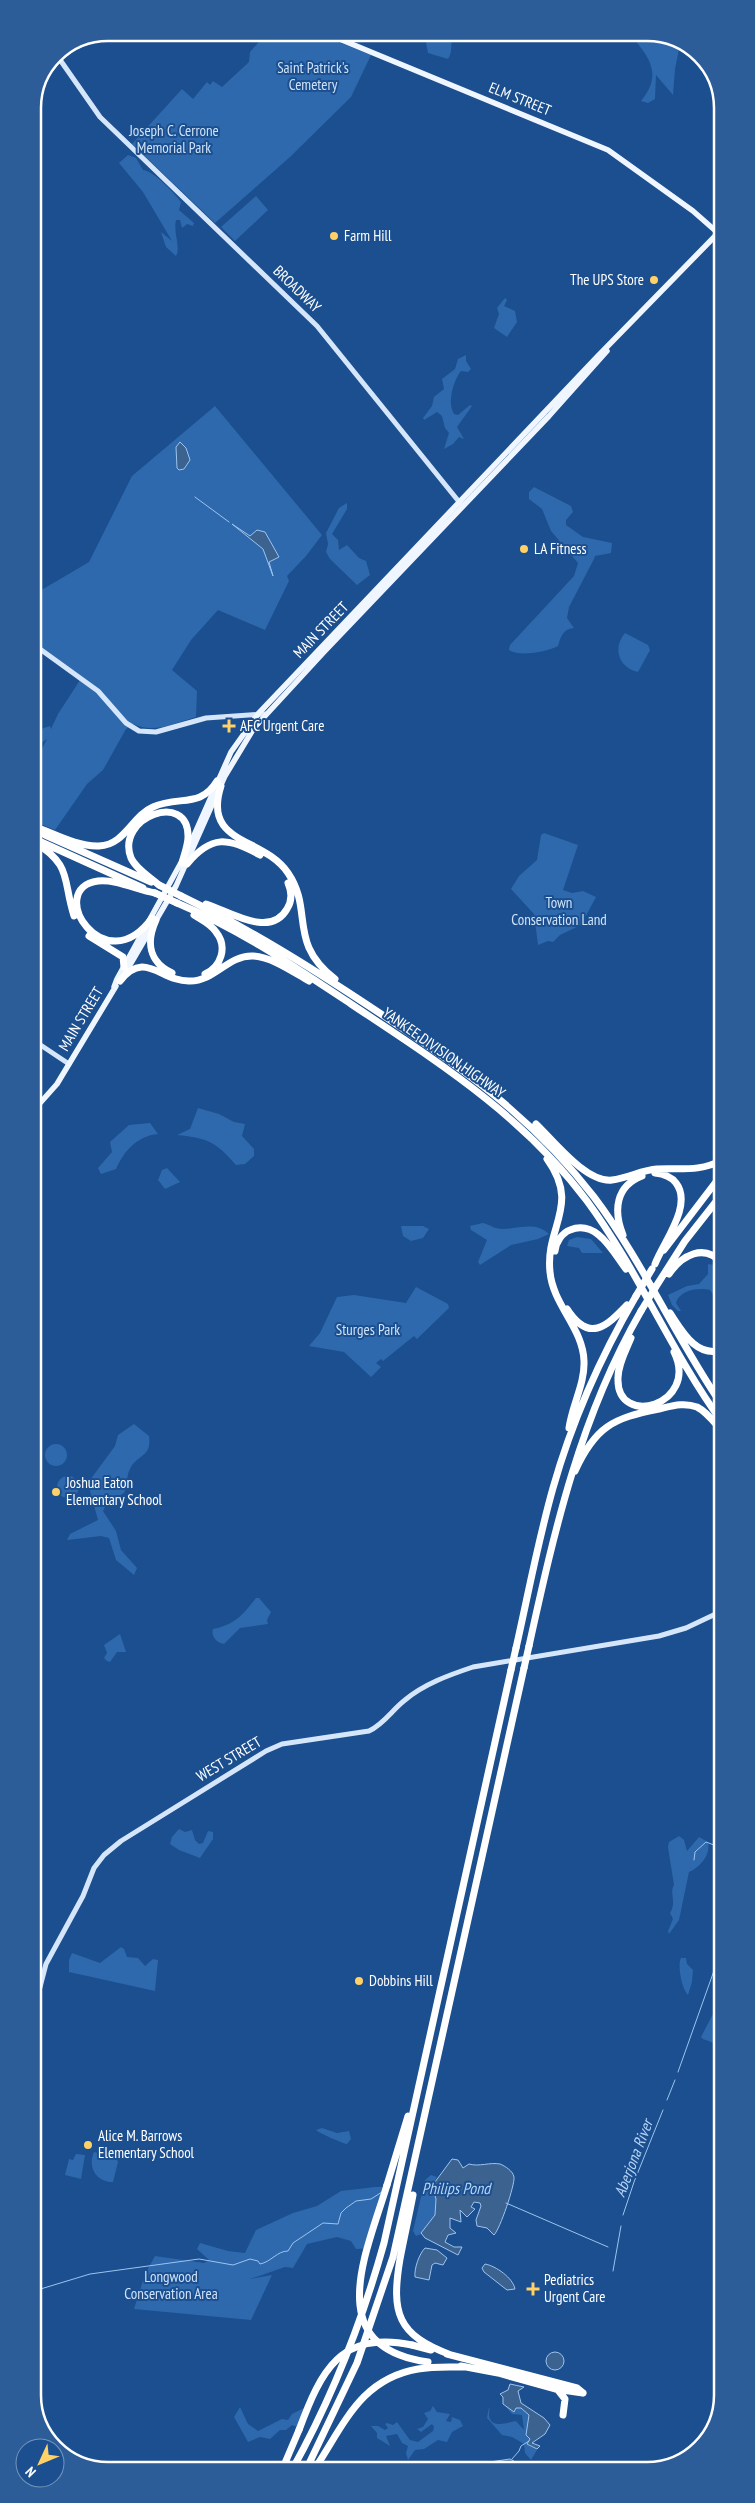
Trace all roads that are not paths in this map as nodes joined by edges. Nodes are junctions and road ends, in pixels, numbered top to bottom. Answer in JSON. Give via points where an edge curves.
{"nodes":[{"id":1,"x":345,"y":41,"type":"edge"},
{"id":2,"x":61,"y":61,"type":"edge"},
{"id":3,"x":714,"y":228,"type":"edge"},
{"id":4,"x":714,"y":239,"type":"edge"},
{"id":5,"x":574,"y":384,"type":"junction"},
{"id":6,"x":540,"y":417,"type":"junction"},
{"id":7,"x":542,"y":424,"type":"junction"},
{"id":8,"x":460,"y":502,"type":"junction"},
{"id":9,"x":41,"y":650,"type":"edge"},
{"id":10,"x":258,"y":714,"type":"junction"},
{"id":11,"x":265,"y":714,"type":"junction"},
{"id":12,"x":219,"y":784,"type":"junction"},
{"id":13,"x":41,"y":830,"type":"edge"},
{"id":14,"x":41,"y":832,"type":"edge"},
{"id":15,"x":41,"y":843,"type":"edge"},
{"id":16,"x":41,"y":846,"type":"edge"},
{"id":17,"x":184,"y":863,"type":"junction"},
{"id":18,"x":158,"y":885,"type":"junction"},
{"id":19,"x":155,"y":893,"type":"junction"},
{"id":20,"x":181,"y":896,"type":"junction"},
{"id":21,"x":177,"y":903,"type":"junction"},
{"id":22,"x":154,"y":919,"type":"junction"},
{"id":23,"x":124,"y":967,"type":"junction"},
{"id":24,"x":120,"y":981,"type":"junction"},
{"id":25,"x":114,"y":987,"type":"junction"},
{"id":26,"x":359,"y":1010,"type":"junction"},
{"id":27,"x":388,"y":1019,"type":"junction"},
{"id":28,"x":41,"y":1045,"type":"edge"},
{"id":29,"x":437,"y":1052,"type":"junction"},
{"id":30,"x":69,"y":1064,"type":"junction"},
{"id":31,"x":41,"y":1103,"type":"edge"},
{"id":32,"x":520,"y":1126,"type":"junction"},
{"id":33,"x":714,"y":1163,"type":"edge"},
{"id":34,"x":714,"y":1184,"type":"edge"},
{"id":35,"x":714,"y":1204,"type":"edge"},
{"id":36,"x":714,"y":1257,"type":"edge"},
{"id":37,"x":636,"y":1262,"type":"junction"},
{"id":38,"x":654,"y":1266,"type":"junction"},
{"id":39,"x":657,"y":1287,"type":"junction"},
{"id":40,"x":642,"y":1289,"type":"junction"},
{"id":41,"x":636,"y":1296,"type":"junction"},
{"id":42,"x":636,"y":1321,"type":"junction"},
{"id":43,"x":662,"y":1324,"type":"junction"},
{"id":44,"x":714,"y":1351,"type":"edge"},
{"id":45,"x":714,"y":1390,"type":"edge"},
{"id":46,"x":714,"y":1409,"type":"edge"},
{"id":47,"x":714,"y":1422,"type":"edge"},
{"id":48,"x":568,"y":1443,"type":"junction"},
{"id":49,"x":566,"y":1489,"type":"junction"},
{"id":50,"x":714,"y":1614,"type":"edge"},
{"id":51,"x":41,"y":1983,"type":"edge"},
{"id":52,"x":419,"y":2090,"type":"junction"},
{"id":53,"x":417,"y":2156,"type":"junction"},
{"id":54,"x":451,"y":2355,"type":"junction"},
{"id":55,"x":465,"y":2367,"type":"junction"},
{"id":56,"x":555,"y":2389,"type":"junction"},
{"id":57,"x":563,"y":2415,"type":"dead end"},
{"id":58,"x":285,"y":2462,"type":"edge"},
{"id":59,"x":296,"y":2462,"type":"edge"},
{"id":60,"x":310,"y":2462,"type":"edge"},
{"id":61,"x":319,"y":2462,"type":"edge"}],
"edges":[{"from":1,"to":3,"type":"main road","name":"ELM STREET","via":[[604,148]]},
{"from":2,"to":8,"type":"main road","name":"BROADWAY","via":[[96,112],[317,326]]},
{"from":4,"to":5,"type":"main road","name":"MAIN STREET"},
{"from":5,"to":6,"type":"main road","name":"MAIN STREET"},
{"from":5,"to":7,"type":"main road","name":"MAIN STREET"},
{"from":6,"to":7,"type":"main road"},
{"from":6,"to":8,"type":"main road","name":"MAIN STREET"},
{"from":7,"to":11,"type":"main road","name":"MAIN STREET"},
{"from":8,"to":10,"type":"main road","name":"MAIN STREET"},
{"from":9,"to":10,"type":"main road","via":[[98,691],[128,725],[142,732],[156,732],[206,718]]},
{"from":10,"to":11,"type":"main road"},
{"from":10,"to":12,"type":"main road","name":"MAIN STREET","via":[[231,752]]},
{"from":11,"to":12,"type":"main road","name":"MAIN STREET"},
{"from":12,"to":13,"type":"highway","via":[[200,798],[161,804],[150,809],[121,837],[106,845],[90,845]]},
{"from":12,"to":17,"type":"main road","name":"MAIN STREET"},
{"from":12,"to":27,"type":"highway","via":[[218,820],[275,860],[288,874],[297,894],[305,940],[315,959],[334,978]]},
{"from":14,"to":18,"type":"highway","name":"YANKEE DIVISION HIGHWAY"},
{"from":15,"to":19,"type":"highway","name":"YANKEE DIVISION HIGHWAY"},
{"from":16,"to":23,"type":"highway","via":[[62,866],[72,912],[80,927],[123,957]]},
{"from":17,"to":18,"type":"highway","via":[[188,838],[183,820],[165,811],[148,816],[134,831],[129,849],[134,863]]},
{"from":17,"to":20,"type":"highway","via":[[209,843],[226,841],[236,844],[261,856],[281,871],[290,888],[291,900],[281,917],[261,922]]},
{"from":17,"to":22,"type":"main road","name":"MAIN STREET"},
{"from":18,"to":20,"type":"highway","name":"YANKEE DIVISION HIGHWAY","bridge":true},
{"from":19,"to":21,"type":"highway","name":"YANKEE DIVISION HIGHWAY","bridge":true},
{"from":19,"to":22,"type":"highway","via":[[97,882],[82,890],[76,904],[86,927],[110,940],[134,937]]},
{"from":20,"to":27,"type":"highway","name":"YANKEE DIVISION HIGHWAY","via":[[269,942]]},
{"from":21,"to":22,"type":"highway","via":[[208,924],[219,936],[222,953],[214,968],[188,977],[164,969],[153,957],[150,947]]},
{"from":21,"to":26,"type":"highway","name":"YANKEE DIVISION HIGHWAY","via":[[259,945]]},
{"from":22,"to":23,"type":"main road","name":"MAIN STREET"},
{"from":22,"to":24,"type":"main road","name":"MAIN STREET"},
{"from":23,"to":25,"type":"main road","name":"MAIN STREET"},
{"from":24,"to":25,"type":"main road","name":"MAIN STREET"},
{"from":24,"to":26,"type":"highway","via":[[132,970],[143,966],[177,980],[201,980],[237,959],[255,956],[294,973]]},
{"from":25,"to":30,"type":"main road","name":"MAIN STREET"},
{"from":26,"to":32,"type":"highway","name":"YANKEE DIVISION HIGHWAY","via":[[470,1085]]},
{"from":27,"to":29,"type":"highway","name":"YANKEE DIVISION HIGHWAY"},
{"from":28,"to":30,"type":"main road"},
{"from":29,"to":33,"type":"highway","via":[[493,1087],[596,1178],[615,1179],[658,1169],[691,1170]]},
{"from":29,"to":37,"type":"highway","name":"YANKEE DIVISION HIGHWAY","via":[[489,1089],[547,1141],[600,1206]]},
{"from":30,"to":31,"type":"main road","name":"MAIN STREET"},
{"from":32,"to":40,"type":"highway","name":"YANKEE DIVISION HIGHWAY","via":[[585,1198]]},
{"from":32,"to":48,"type":"highway","via":[[552,1166],[562,1189],[562,1210],[551,1245],[550,1273],[556,1296],[581,1342],[584,1363]]},
{"from":34,"to":38,"type":"highway"},
{"from":35,"to":39,"type":"highway","via":[[685,1241]]},
{"from":36,"to":39,"type":"highway","via":[[708,1253],[691,1254],[680,1260]]},
{"from":37,"to":38,"type":"highway","via":[[619,1224],[618,1201],[622,1190],[632,1181],[658,1173],[674,1181],[681,1191],[682,1201],[679,1215]]},
{"from":37,"to":39,"type":"highway","name":"YANKEE DIVISION HIGHWAY"},
{"from":38,"to":41,"type":"highway","bridge":true},
{"from":39,"to":42,"type":"highway","bridge":true},
{"from":39,"to":44,"type":"highway","via":[[695,1346]]},
{"from":39,"to":45,"type":"highway","name":"YANKEE DIVISION HIGHWAY"},
{"from":40,"to":41,"type":"highway","via":[[596,1232],[575,1228],[559,1239],[554,1261],[556,1283],[565,1306],[580,1324],[591,1328],[606,1326]]},
{"from":40,"to":43,"type":"highway","name":"YANKEE DIVISION HIGHWAY"},
{"from":41,"to":48,"type":"highway","via":[[596,1372]]},
{"from":42,"to":43,"type":"highway","via":[[618,1380],[625,1399],[642,1407],[656,1405],[666,1399],[678,1380],[677,1359]]},
{"from":42,"to":49,"type":"highway","via":[[598,1397]]},
{"from":43,"to":46,"type":"highway","name":"YANKEE DIVISION HIGHWAY"},
{"from":47,"to":49,"type":"highway","via":[[705,1412],[692,1406],[676,1405],[628,1415],[609,1424],[593,1439]]},
{"from":48,"to":52,"type":"highway","bridge":true,"via":[[544,1521]]},
{"from":49,"to":53,"type":"highway","bridge":true},
{"from":50,"to":51,"type":"main road","name":"WEST STREET","via":[[668,1634],[485,1664],[444,1678],[408,1697],[377,1726],[364,1733],[276,1746],[116,1844],[96,1866],[46,1964]]},
{"from":52,"to":55,"type":"highway","bridge":true,"via":[[387,2185],[360,2284],[360,2312],[368,2331],[382,2344],[408,2357]]},
{"from":52,"to":59,"type":"highway","via":[[388,2226],[365,2306],[335,2384]]},
{"from":53,"to":54,"type":"highway","via":[[416,2182],[396,2284],[396,2302],[401,2318],[413,2335]]},
{"from":53,"to":60,"type":"highway","via":[[393,2257],[369,2332],[342,2398]]},
{"from":54,"to":56,"type":"highway","via":[[583,2392]]},
{"from":54,"to":58,"type":"highway","bridge":true,"via":[[412,2345],[376,2341],[343,2353],[319,2380]]},
{"from":55,"to":56,"type":"highway"},
{"from":55,"to":61,"type":"highway","via":[[420,2368],[380,2382],[361,2399]]},
{"from":56,"to":57,"type":"highway","via":[[565,2398]]}]}
